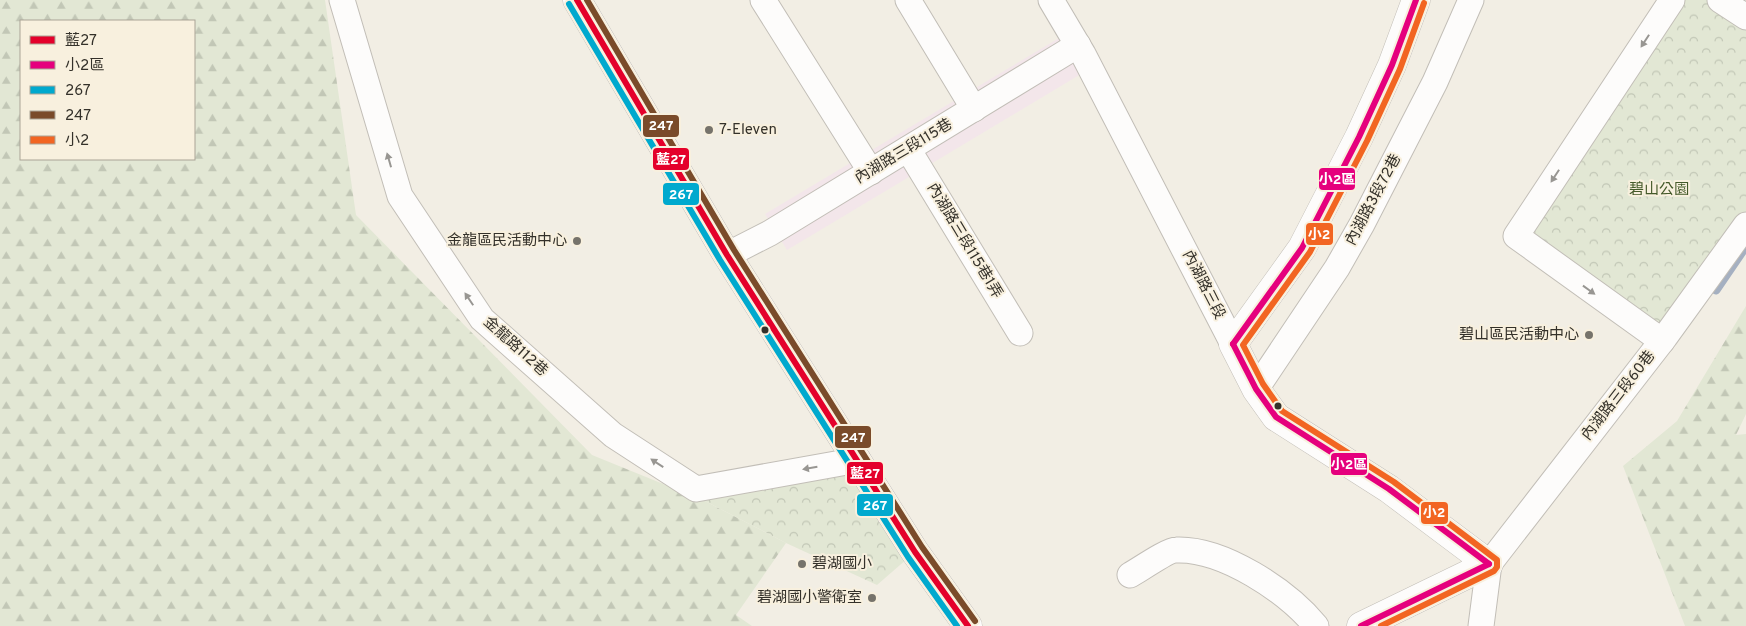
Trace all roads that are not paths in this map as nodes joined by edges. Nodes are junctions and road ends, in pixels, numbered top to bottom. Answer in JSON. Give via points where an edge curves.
{"nodes":[{"id":1,"x":342,"y":0,"type":"edge"},
{"id":2,"x":578,"y":0,"type":"edge"},
{"id":3,"x":763,"y":0,"type":"edge"},
{"id":4,"x":908,"y":0,"type":"edge"},
{"id":5,"x":1051,"y":0,"type":"edge"},
{"id":6,"x":1416,"y":0,"type":"edge"},
{"id":7,"x":1471,"y":0,"type":"edge"},
{"id":8,"x":1672,"y":0,"type":"edge"},
{"id":9,"x":1720,"y":0,"type":"edge"},
{"id":10,"x":1746,"y":17,"type":"edge"},
{"id":11,"x":1078,"y":45,"type":"junction"},
{"id":12,"x":974,"y":109,"type":"junction"},
{"id":13,"x":908,"y":149,"type":"junction"},
{"id":14,"x":871,"y":172,"type":"junction"},
{"id":15,"x":1746,"y":225,"type":"edge"},
{"id":16,"x":727,"y":255,"type":"junction"},
{"id":17,"x":1020,"y":333,"type":"dead end"},
{"id":18,"x":1662,"y":341,"type":"junction"},
{"id":19,"x":1233,"y":344,"type":"junction"},
{"id":20,"x":1256,"y":389,"type":"junction"},
{"id":21,"x":858,"y":460,"type":"junction"},
{"id":22,"x":1489,"y":564,"type":"junction"},
{"id":23,"x":1130,"y":575,"type":"dead end"},
{"id":24,"x":968,"y":626,"type":"edge"},
{"id":25,"x":1316,"y":626,"type":"edge"},
{"id":26,"x":1361,"y":626,"type":"edge"},
{"id":27,"x":1480,"y":626,"type":"edge"}],
"edges":[{"from":21,"to":1,"type":"street","name":"金龍路112巷","one_way":true,"via":[[696,489],[613,435],[482,319],[400,196]]},
{"from":2,"to":16,"type":"street"},
{"from":3,"to":14,"type":"street"},
{"from":4,"to":12,"type":"street"},
{"from":5,"to":11,"type":"street","name":"內湖路三段"},
{"from":6,"to":19,"type":"street","via":[[1392,65],[1302,248]]},
{"from":7,"to":20,"type":"street","name":"內湖路3段72巷","via":[[1435,82],[1362,224],[1337,268]]},
{"from":8,"to":18,"type":"street","one_way":true,"via":[[1516,236]]},
{"from":9,"to":10,"type":"street"},
{"from":11,"to":12,"type":"street","name":"內湖路三段115巷"},
{"from":11,"to":19,"type":"street","name":"內湖路三段"},
{"from":12,"to":13,"type":"street","name":"內湖路三段115巷"},
{"from":13,"to":14,"type":"street","name":"內湖路三段115巷"},
{"from":13,"to":17,"type":"street","name":"內湖路三段115巷1弄"},
{"from":14,"to":16,"type":"street","name":"內湖路三段115巷"},
{"from":15,"to":18,"type":"street","name":"內湖路三段60巷"},
{"from":16,"to":21,"type":"street"},
{"from":18,"to":22,"type":"street","name":"內湖路三段60巷"},
{"from":19,"to":20,"type":"street","name":"內湖路三段"},
{"from":20,"to":22,"type":"street","name":"內湖路三段","via":[[1276,417],[1389,489]]},
{"from":21,"to":24,"type":"street","via":[[915,552]]},
{"from":22,"to":26,"type":"street"},
{"from":22,"to":27,"type":"street"},
{"from":23,"to":25,"type":"street","via":[[1174,550],[1210,554],[1268,582],[1302,609]]}]}
